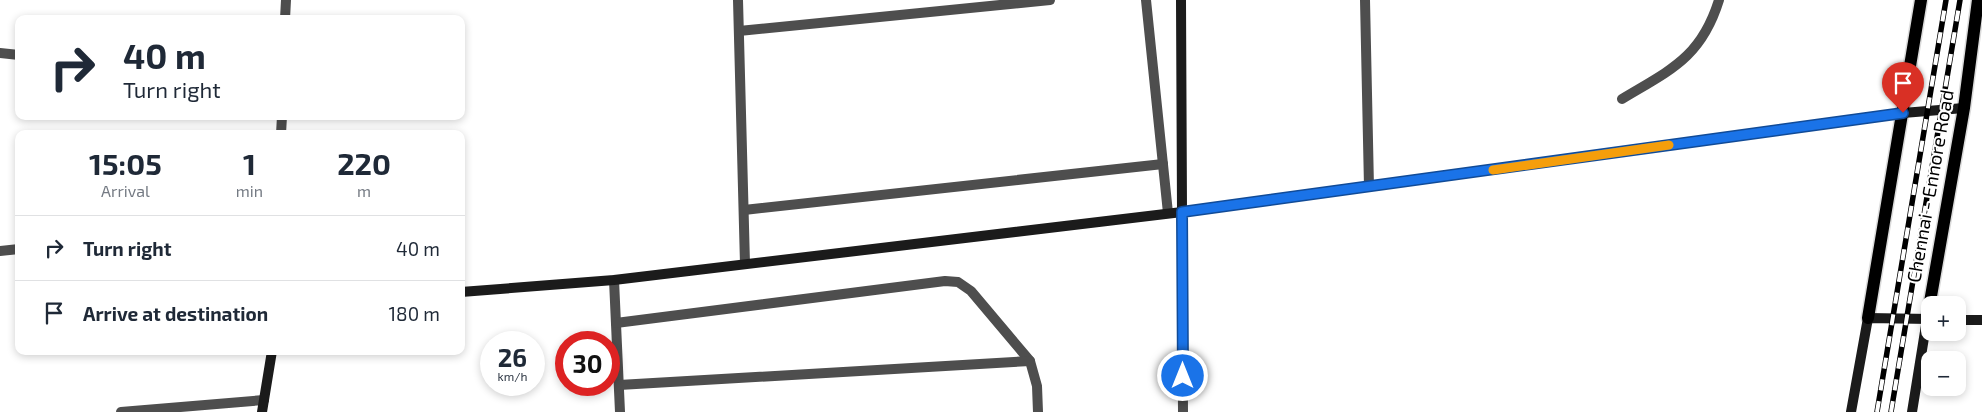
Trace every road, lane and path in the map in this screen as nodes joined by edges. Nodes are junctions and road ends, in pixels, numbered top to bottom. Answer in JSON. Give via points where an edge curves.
{"nodes":[{"id":1,"x":286,"y":0,"type":"edge"},
{"id":2,"x":738,"y":0,"type":"edge"},
{"id":3,"x":1050,"y":0,"type":"edge"},
{"id":4,"x":1146,"y":0,"type":"edge"},
{"id":5,"x":1181,"y":0,"type":"edge"},
{"id":6,"x":1365,"y":0,"type":"edge"},
{"id":7,"x":1719,"y":0,"type":"edge"},
{"id":8,"x":1921,"y":0,"type":"edge"},
{"id":9,"x":1978,"y":0,"type":"edge"},
{"id":10,"x":285,"y":15,"type":"edge"},
{"id":11,"x":739,"y":31,"type":"junction"},
{"id":12,"x":0,"y":53,"type":"edge"},
{"id":13,"x":15,"y":55,"type":"edge"},
{"id":14,"x":1622,"y":99,"type":"dead end"},
{"id":15,"x":1964,"y":108,"type":"junction"},
{"id":16,"x":1903,"y":113,"type":"junction"},
{"id":17,"x":1163,"y":164,"type":"junction"},
{"id":18,"x":1369,"y":187,"type":"junction"},
{"id":19,"x":744,"y":210,"type":"junction"},
{"id":20,"x":1182,"y":212,"type":"junction"},
{"id":21,"x":1168,"y":213,"type":"junction"},
{"id":22,"x":15,"y":249,"type":"edge"},
{"id":23,"x":0,"y":251,"type":"edge"},
{"id":24,"x":745,"y":264,"type":"junction"},
{"id":25,"x":614,"y":280,"type":"junction"},
{"id":26,"x":465,"y":292,"type":"edge"},
{"id":27,"x":1932,"y":296,"type":"edge"},
{"id":28,"x":1868,"y":318,"type":"junction"},
{"id":29,"x":1921,"y":319,"type":"edge"},
{"id":30,"x":1966,"y":320,"type":"edge"},
{"id":31,"x":1982,"y":320,"type":"edge"},
{"id":32,"x":616,"y":323,"type":"junction"},
{"id":33,"x":616,"y":331,"type":"edge"},
{"id":34,"x":1924,"y":341,"type":"edge"},
{"id":35,"x":271,"y":355,"type":"edge"},
{"id":36,"x":1030,"y":361,"type":"junction"},
{"id":37,"x":620,"y":385,"type":"edge"},
{"id":38,"x":619,"y":396,"type":"edge"},
{"id":39,"x":264,"y":400,"type":"junction"},
{"id":40,"x":121,"y":412,"type":"edge"},
{"id":41,"x":262,"y":412,"type":"edge"},
{"id":42,"x":620,"y":412,"type":"edge"},
{"id":43,"x":1038,"y":412,"type":"edge"},
{"id":44,"x":1183,"y":412,"type":"edge"},
{"id":45,"x":1851,"y":412,"type":"edge"},
{"id":46,"x":1912,"y":412,"type":"edge"}],
"edges":[{"from":1,"to":10,"type":"street"},
{"from":2,"to":11,"type":"street"},
{"from":3,"to":11,"type":"street"},
{"from":4,"to":17,"type":"street"},
{"from":5,"to":20,"type":"street"},
{"from":6,"to":18,"type":"street"},
{"from":7,"to":14,"type":"street","via":[[1713,20],[1699,43],[1676,66]]},
{"from":8,"to":16,"type":"main road","name":"Chennai - Ennore Road"},
{"from":9,"to":15,"type":"main road","name":"Chennai - Ennore Road"},
{"from":11,"to":19,"type":"street"},
{"from":12,"to":13,"type":"street"},
{"from":15,"to":16,"type":"street"},
{"from":15,"to":27,"type":"main road","name":"Chennai - Ennore Road"},
{"from":16,"to":18,"type":"street"},
{"from":16,"to":28,"type":"main road","name":"Chennai - Ennore Road"},
{"from":17,"to":19,"type":"street"},
{"from":17,"to":21,"type":"street"},
{"from":18,"to":20,"type":"street"},
{"from":19,"to":24,"type":"street"},
{"from":20,"to":21,"type":"street"},
{"from":20,"to":44,"type":"street"},
{"from":21,"to":24,"type":"street"},
{"from":22,"to":23,"type":"street"},
{"from":24,"to":25,"type":"street"},
{"from":25,"to":26,"type":"street"},
{"from":25,"to":32,"type":"street"},
{"from":28,"to":29,"type":"street"},
{"from":28,"to":45,"type":"street"},
{"from":30,"to":31,"type":"street"},
{"from":32,"to":33,"type":"street"},
{"from":32,"to":36,"type":"street","via":[[945,281],[958,282],[971,291]]},
{"from":34,"to":46,"type":"street"},
{"from":35,"to":39,"type":"street"},
{"from":36,"to":37,"type":"street"},
{"from":36,"to":43,"type":"street","via":[[1037,386]]},
{"from":38,"to":42,"type":"street"},
{"from":39,"to":40,"type":"street"},
{"from":39,"to":41,"type":"street"}]}
